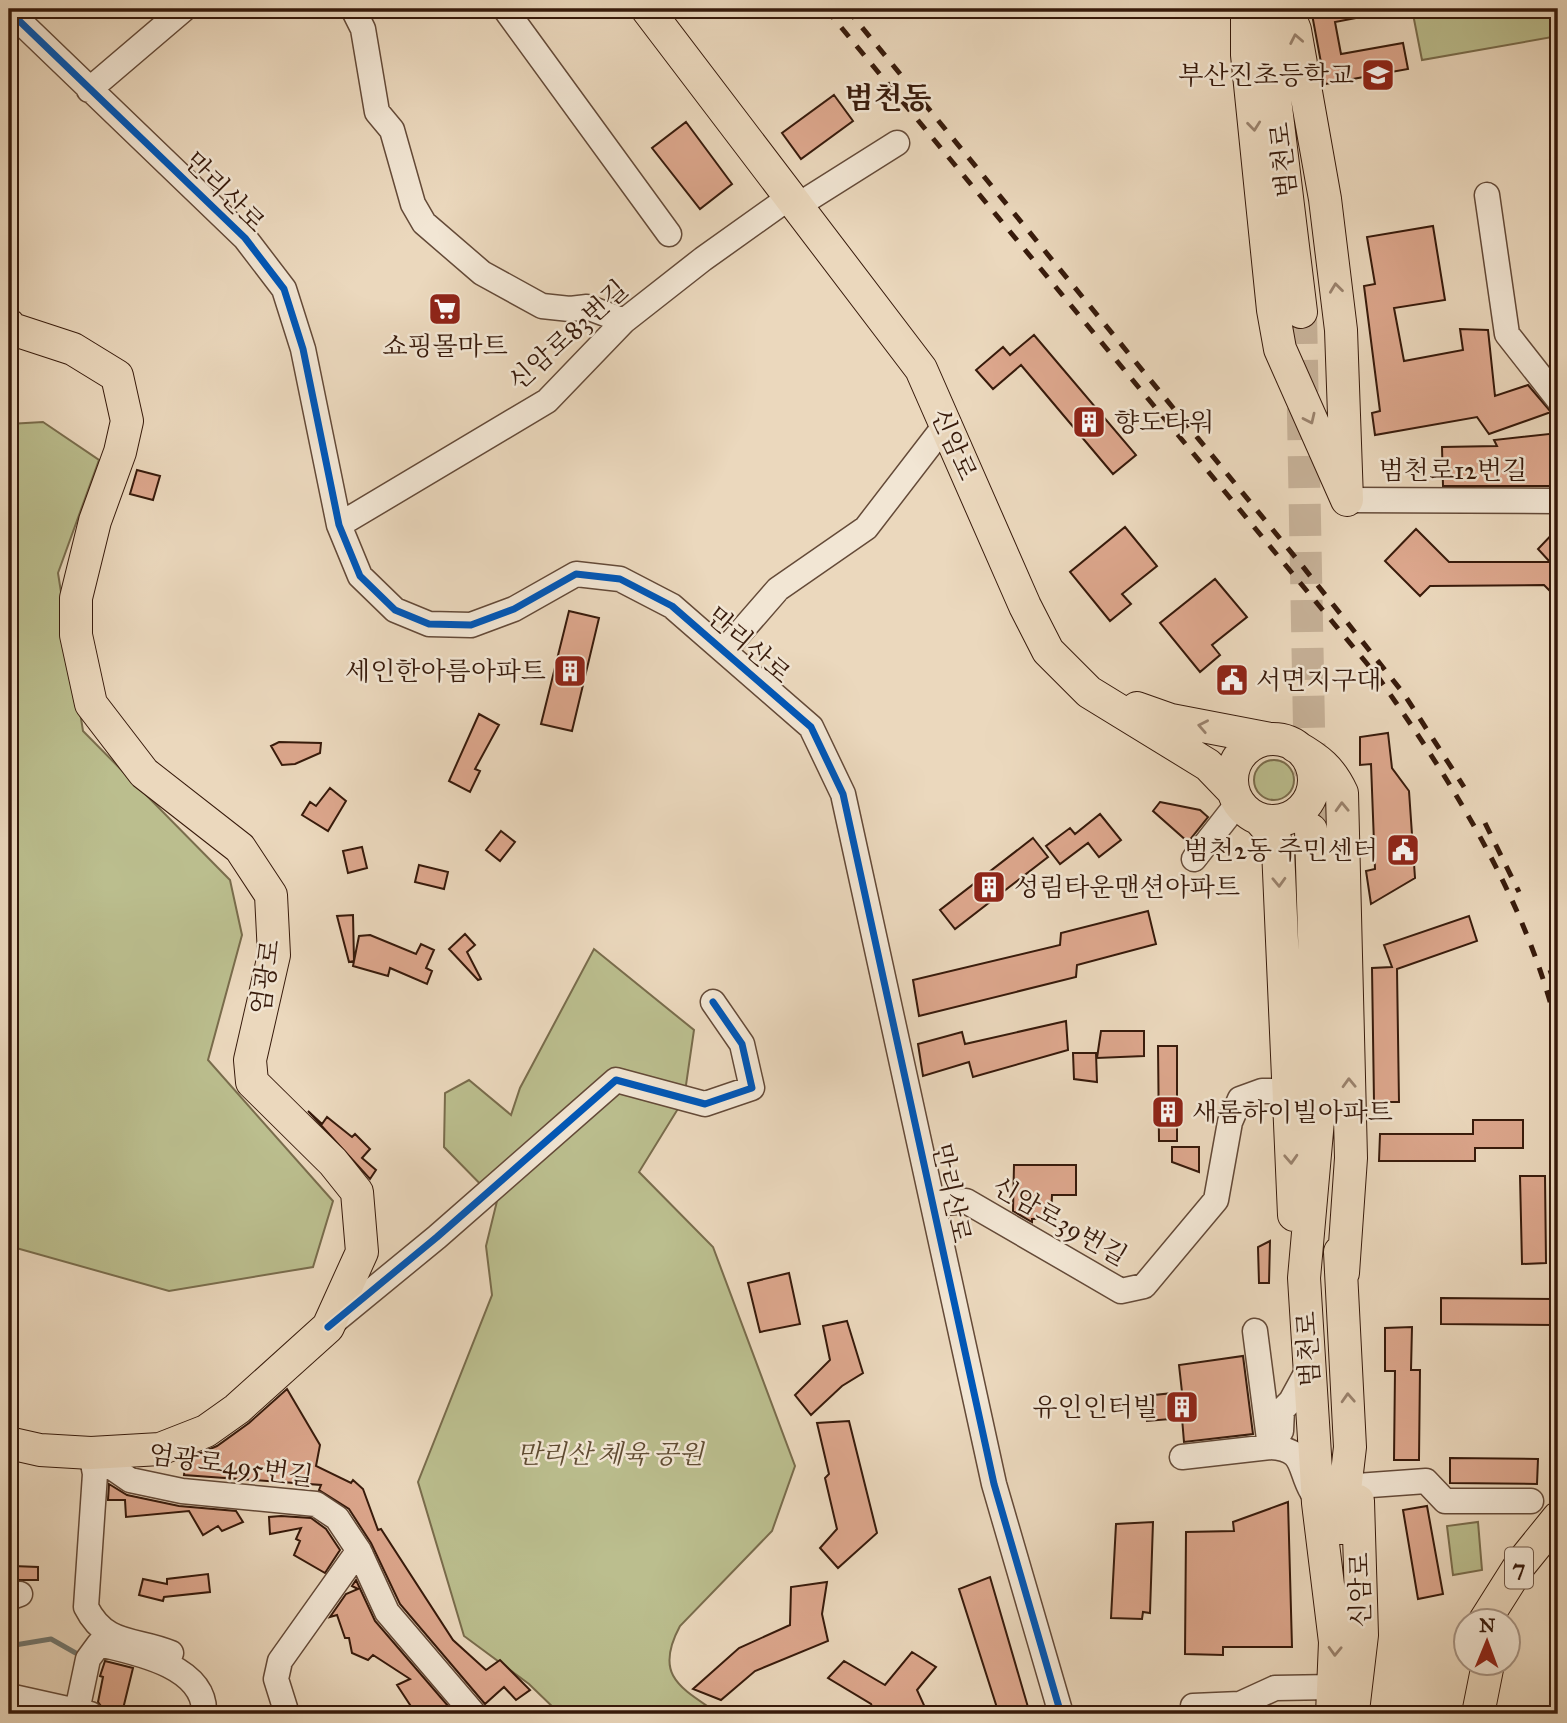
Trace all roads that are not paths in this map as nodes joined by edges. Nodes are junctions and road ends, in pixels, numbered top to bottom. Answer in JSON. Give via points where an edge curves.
{"nodes":[{"id":1,"x":184,"y":9,"type":"edge"},
{"id":2,"x":353,"y":9,"type":"edge"},
{"id":3,"x":505,"y":9,"type":"edge"},
{"id":4,"x":647,"y":9,"type":"edge"},
{"id":5,"x":1247,"y":9,"type":"edge"},
{"id":6,"x":1264,"y":9,"type":"edge"},
{"id":7,"x":1287,"y":9,"type":"edge"},
{"id":8,"x":9,"y":10,"type":"edge"},
{"id":9,"x":89,"y":90,"type":"junction"},
{"id":10,"x":897,"y":143,"type":"dead end"},
{"id":11,"x":1486,"y":195,"type":"dead end"},
{"id":12,"x":794,"y":202,"type":"junction"},
{"id":13,"x":668,"y":234,"type":"dead end"},
{"id":14,"x":1301,"y":312,"type":"tunnel mouth"},
{"id":15,"x":624,"y":321,"type":"junction"},
{"id":16,"x":9,"y":325,"type":"edge"},
{"id":17,"x":1341,"y":330,"type":"junction"},
{"id":18,"x":1290,"y":373,"type":"junction"},
{"id":19,"x":1558,"y":399,"type":"edge"},
{"id":20,"x":946,"y":424,"type":"junction"},
{"id":21,"x":1347,"y":500,"type":"junction"},
{"id":22,"x":1558,"y":501,"type":"edge"},
{"id":23,"x":339,"y":525,"type":"junction"},
{"id":24,"x":724,"y":651,"type":"junction"},
{"id":25,"x":1089,"y":692,"type":"junction"},
{"id":26,"x":1283,"y":742,"type":"junction"},
{"id":27,"x":1243,"y":804,"type":"junction"},
{"id":28,"x":1311,"y":830,"type":"tunnel mouth"},
{"id":29,"x":1194,"y":859,"type":"dead end"},
{"id":30,"x":713,"y":1002,"type":"dead end"},
{"id":31,"x":1288,"y":1091,"type":"junction"},
{"id":32,"x":1319,"y":1109,"type":"junction"},
{"id":33,"x":933,"y":1204,"type":"junction"},
{"id":34,"x":1343,"y":1273,"type":"junction"},
{"id":35,"x":1304,"y":1278,"type":"junction"},
{"id":36,"x":328,"y":1327,"type":"junction"},
{"id":37,"x":1255,"y":1331,"type":"dead end"},
{"id":38,"x":1309,"y":1368,"type":"junction"},
{"id":39,"x":1312,"y":1416,"type":"junction"},
{"id":40,"x":9,"y":1443,"type":"edge"},
{"id":41,"x":1270,"y":1447,"type":"junction"},
{"id":42,"x":91,"y":1453,"type":"junction"},
{"id":43,"x":1182,"y":1457,"type":"dead end"},
{"id":44,"x":1354,"y":1476,"type":"junction"},
{"id":45,"x":1531,"y":1501,"type":"dead end"},
{"id":46,"x":1318,"y":1503,"type":"junction"},
{"id":47,"x":1558,"y":1518,"type":"edge"},
{"id":48,"x":1558,"y":1548,"type":"edge"},
{"id":49,"x":361,"y":1556,"type":"junction"},
{"id":50,"x":1329,"y":1589,"type":"joint"},
{"id":51,"x":1493,"y":1608,"type":"edge"},
{"id":52,"x":1516,"y":1608,"type":"edge"},
{"id":53,"x":167,"y":1664,"type":"junction"},
{"id":54,"x":9,"y":1696,"type":"edge"},
{"id":55,"x":1333,"y":1701,"type":"edge"},
{"id":56,"x":1193,"y":1706,"type":"dead end"},
{"id":57,"x":30,"y":1708,"type":"edge"},
{"id":58,"x":83,"y":1713,"type":"edge"},
{"id":59,"x":204,"y":1714,"type":"edge"},
{"id":60,"x":287,"y":1714,"type":"edge"},
{"id":61,"x":474,"y":1714,"type":"edge"},
{"id":62,"x":1061,"y":1714,"type":"edge"},
{"id":63,"x":1353,"y":1714,"type":"edge"}],
"edges":[{"from":1,"to":9,"type":"street"},
{"from":2,"to":15,"type":"street","via":[[363,29],[377,113],[392,130],[413,204],[424,222],[482,273],[542,306],[587,307]]},
{"from":3,"to":13,"type":"street"},
{"from":4,"to":12,"type":"main road","name":"신암로"},
{"from":5,"to":18,"type":"main road","one_way":true,"via":[[1247,55],[1273,310]]},
{"from":6,"to":14,"type":"main road","name":"범천로"},
{"from":17,"to":7,"type":"main road","one_way":true,"via":[[1323,186],[1295,30]]},
{"from":8,"to":9,"type":"street","name":"만리산로"},
{"from":9,"to":23,"type":"street","name":"만리산로","via":[[245,238],[285,289],[303,349]]},
{"from":10,"to":12,"type":"street"},
{"from":11,"to":19,"type":"street","via":[[1507,334]]},
{"from":12,"to":15,"type":"street","name":"신암로83번길","via":[[703,258]]},
{"from":12,"to":20,"type":"main road","name":"신암로","via":[[921,369]]},
{"from":15,"to":23,"type":"street","name":"신암로83번길","via":[[547,401]]},
{"from":16,"to":36,"type":"main road","name":"엄광로","via":[[73,349],[117,376],[127,421],[76,598],[76,635],[91,704],[145,773],[240,848],[271,895],[274,955],[250,1060],[252,1082],[357,1192],[362,1252]]},
{"from":17,"to":18,"type":"main road","via":[[1340,356],[1325,377],[1310,380]]},
{"from":17,"to":21,"type":"main road"},
{"from":18,"to":21,"type":"main road","one_way":true},
{"from":20,"to":24,"type":"street","via":[[866,528],[778,589]]},
{"from":20,"to":25,"type":"main road","name":"신암로","via":[[1024,607],[1048,651]]},
{"from":21,"to":22,"type":"street","name":"범천로12번길"},
{"from":23,"to":24,"type":"street","name":"만리산로","via":[[360,576],[395,610],[429,624],[471,625],[514,609],[576,574],[631,584],[672,606]]},
{"from":24,"to":33,"type":"street","name":"만리산로","via":[[811,727],[843,794]]},
{"from":26,"to":25,"type":"main road","one_way":true,"via":[[1171,720]]},
{"from":25,"to":27,"type":"main road","via":[[1208,765]]},
{"from":26,"to":27,"type":"main road","via":[[1256,743],[1244,750],[1232,775]]},
{"from":26,"to":27,"type":"main road","via":[[1305,754],[1314,779],[1307,804],[1286,819]]},
{"from":34,"to":26,"type":"main road","one_way":true,"via":[[1351,1158],[1342,793],[1320,760]]},
{"from":27,"to":29,"type":"street"},
{"from":27,"to":31,"type":"main road","one_way":true,"via":[[1274,835],[1278,849]]},
{"from":28,"to":32,"type":"main road","name":"범천로"},
{"from":30,"to":36,"type":"street","via":[[742,1044],[752,1088],[705,1104],[615,1080]]},
{"from":31,"to":33,"type":"street","name":"신암로39번길","via":[[1262,1091],[1240,1099],[1230,1122],[1216,1200],[1144,1286],[1121,1291],[966,1201]]},
{"from":31,"to":35,"type":"main road","one_way":true,"via":[[1294,1223]]},
{"from":32,"to":34,"type":"main road","name":"범천로"},
{"from":32,"to":35,"type":"main road","name":"범천로"},
{"from":33,"to":62,"type":"street","name":"만리산로","via":[[994,1484]]},
{"from":44,"to":34,"type":"main road","name":"범천로","one_way":true},
{"from":35,"to":38,"type":"main road","name":"범천로"},
{"from":36,"to":42,"type":"main road","name":"엄광로","via":[[206,1431],[160,1449]]},
{"from":37,"to":41,"type":"street"},
{"from":38,"to":39,"type":"main road","name":"범천로"},
{"from":38,"to":41,"type":"street","via":[[1282,1410],[1281,1431]]},
{"from":39,"to":44,"type":"main road","via":[[1329,1448],[1339,1528],[1346,1521],[1345,1490]]},
{"from":39,"to":46,"type":"main road","name":"범천로"},
{"from":40,"to":42,"type":"main road","name":"엄광로"},
{"from":41,"to":43,"type":"street"},
{"from":41,"to":46,"type":"street","via":[[1297,1456]]},
{"from":42,"to":49,"type":"street","name":"엄광로495번길","via":[[130,1480],[182,1491],[316,1504],[337,1518]]},
{"from":42,"to":53,"type":"street","via":[[95,1474],[86,1607],[105,1632],[171,1653]]},
{"from":44,"to":45,"type":"street","via":[[1426,1481],[1445,1501]]},
{"from":44,"to":63,"type":"main road","name":"신암로","via":[[1362,1635]]},
{"from":46,"to":50,"type":"main road","name":"범천로"},
{"from":47,"to":51,"type":"main road","number":"7"},
{"from":48,"to":52,"type":"main road","number":"7"},
{"from":49,"to":60,"type":"street","via":[[354,1557],[280,1661],[276,1679]]},
{"from":49,"to":61,"type":"street","name":"엄광로495번길","via":[[387,1612]]},
{"from":50,"to":55,"type":"main road","name":"신암로","one_way":true,"via":[[1335,1642]]},
{"from":53,"to":58,"type":"street","via":[[99,1644],[88,1659]]},
{"from":53,"to":59,"type":"street","via":[[195,1685]]},
{"from":54,"to":57,"type":"street"},
{"from":55,"to":56,"type":"street","via":[[1275,1688],[1240,1704]]},
{"from":57,"to":58,"type":"street"}]}
